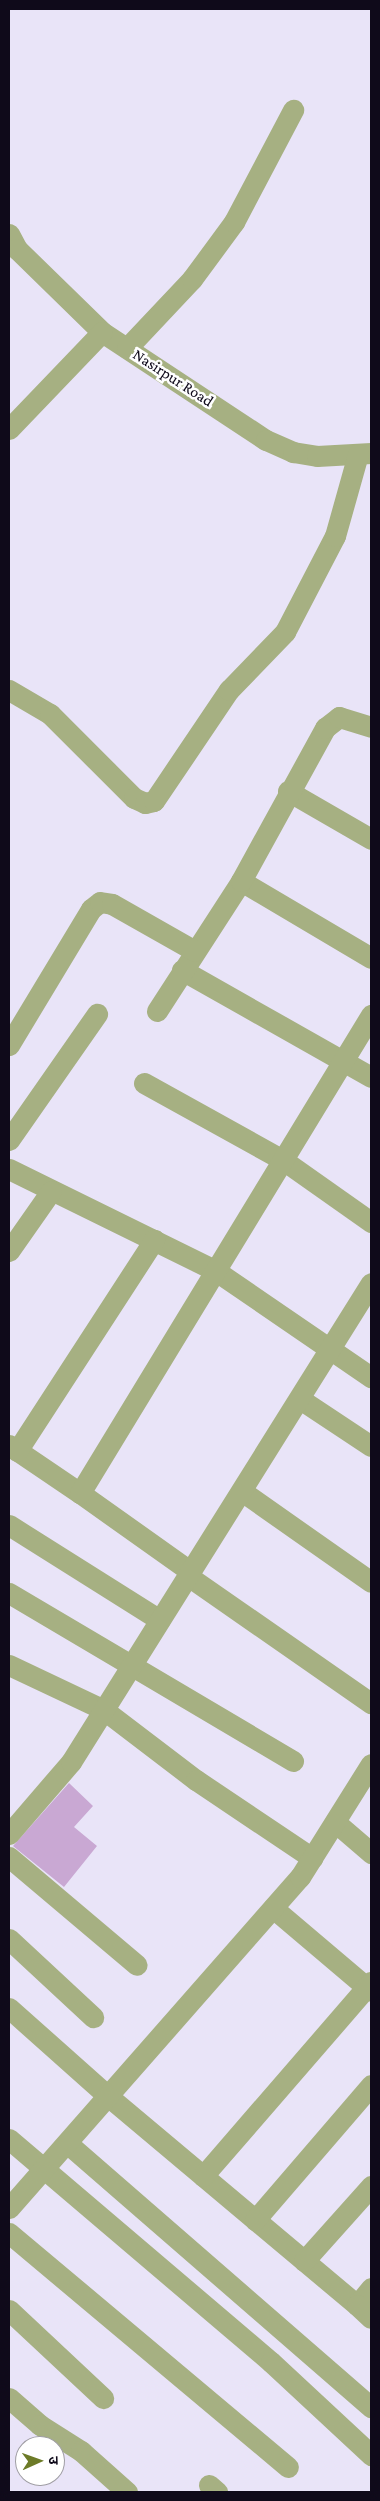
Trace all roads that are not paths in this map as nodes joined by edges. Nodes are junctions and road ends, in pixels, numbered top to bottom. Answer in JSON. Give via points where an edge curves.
{"nodes":[{"id":1,"x":293,"y":110,"type":"dead end"},
{"id":2,"x":9,"y":234,"type":"edge"},
{"id":3,"x":102,"y":332,"type":"junction"},
{"id":4,"x":127,"y":348,"type":"junction"},
{"id":5,"x":9,"y":429,"type":"edge"},
{"id":6,"x":365,"y":453,"type":"edge"},
{"id":7,"x":9,"y":690,"type":"edge"},
{"id":8,"x":371,"y":727,"type":"edge"},
{"id":9,"x":288,"y":791,"type":"junction"},
{"id":10,"x":371,"y":839,"type":"edge"},
{"id":11,"x":241,"y":880,"type":"junction"},
{"id":12,"x":194,"y":952,"type":"junction"},
{"id":13,"x":371,"y":958,"type":"edge"},
{"id":14,"x":182,"y":970,"type":"junction"},
{"id":15,"x":157,"y":1011,"type":"dead end"},
{"id":16,"x":97,"y":1014,"type":"dead end"},
{"id":17,"x":371,"y":1015,"type":"edge"},
{"id":18,"x":9,"y":1045,"type":"edge"},
{"id":19,"x":344,"y":1060,"type":"junction"},
{"id":20,"x":371,"y":1077,"type":"edge"},
{"id":21,"x":144,"y":1083,"type":"dead end"},
{"id":22,"x":9,"y":1140,"type":"edge"},
{"id":23,"x":283,"y":1160,"type":"junction"},
{"id":24,"x":9,"y":1169,"type":"edge"},
{"id":25,"x":51,"y":1191,"type":"junction"},
{"id":26,"x":371,"y":1222,"type":"edge"},
{"id":27,"x":154,"y":1240,"type":"junction"},
{"id":28,"x":9,"y":1251,"type":"edge"},
{"id":29,"x":216,"y":1271,"type":"junction"},
{"id":30,"x":371,"y":1283,"type":"edge"},
{"id":31,"x":330,"y":1350,"type":"junction"},
{"id":32,"x":371,"y":1377,"type":"edge"},
{"id":33,"x":300,"y":1399,"type":"junction"},
{"id":34,"x":371,"y":1446,"type":"edge"},
{"id":35,"x":13,"y":1448,"type":"edge"},
{"id":36,"x":243,"y":1492,"type":"junction"},
{"id":37,"x":80,"y":1493,"type":"junction"},
{"id":38,"x":9,"y":1524,"type":"edge"},
{"id":39,"x":188,"y":1576,"type":"junction"},
{"id":40,"x":371,"y":1582,"type":"edge"},
{"id":41,"x":9,"y":1593,"type":"edge"},
{"id":42,"x":160,"y":1620,"type":"junction"},
{"id":43,"x":9,"y":1665,"type":"edge"},
{"id":44,"x":132,"y":1665,"type":"junction"},
{"id":45,"x":371,"y":1703,"type":"edge"},
{"id":46,"x":104,"y":1710,"type":"junction"},
{"id":47,"x":293,"y":1761,"type":"dead end"},
{"id":48,"x":371,"y":1764,"type":"edge"},
{"id":49,"x":13,"y":1820,"type":"edge"},
{"id":50,"x":335,"y":1822,"type":"junction"},
{"id":51,"x":371,"y":1853,"type":"edge"},
{"id":52,"x":9,"y":1857,"type":"edge"},
{"id":53,"x":312,"y":1858,"type":"junction"},
{"id":54,"x":273,"y":1908,"type":"junction"},
{"id":55,"x":9,"y":1939,"type":"edge"},
{"id":56,"x":137,"y":1965,"type":"dead end"},
{"id":57,"x":370,"y":1987,"type":"edge"},
{"id":58,"x":9,"y":2008,"type":"edge"},
{"id":59,"x":93,"y":2017,"type":"dead end"},
{"id":60,"x":371,"y":2085,"type":"edge"},
{"id":61,"x":109,"y":2097,"type":"junction"},
{"id":62,"x":9,"y":2139,"type":"edge"},
{"id":63,"x":67,"y":2143,"type":"junction"},
{"id":64,"x":43,"y":2169,"type":"junction"},
{"id":65,"x":203,"y":2176,"type":"junction"},
{"id":66,"x":371,"y":2186,"type":"edge"},
{"id":67,"x":9,"y":2208,"type":"edge"},
{"id":68,"x":255,"y":2220,"type":"junction"},
{"id":69,"x":9,"y":2233,"type":"edge"},
{"id":70,"x":304,"y":2261,"type":"junction"},
{"id":71,"x":371,"y":2288,"type":"edge"},
{"id":72,"x":9,"y":2310,"type":"edge"},
{"id":73,"x":364,"y":2312,"type":"edge"},
{"id":74,"x":9,"y":2398,"type":"edge"},
{"id":75,"x":103,"y":2398,"type":"dead end"},
{"id":76,"x":371,"y":2406,"type":"edge"},
{"id":77,"x":371,"y":2455,"type":"edge"},
{"id":78,"x":288,"y":2467,"type":"dead end"},
{"id":79,"x":127,"y":2492,"type":"edge"}],
"edges":[{"from":1,"to":4,"type":"street","via":[[234,222],[192,279]]},
{"from":2,"to":3,"type":"street","name":"Nasirpur Road","via":[[18,249]]},
{"from":3,"to":4,"type":"street","name":"Nasirpur Road"},
{"from":3,"to":5,"type":"street"},
{"from":4,"to":6,"type":"street","name":"Nasirpur Road","via":[[266,440],[293,452],[317,456]]},
{"from":6,"to":7,"type":"street","via":[[334,536],[285,632],[228,690],[154,801],[145,803],[134,798],[50,714]]},
{"from":8,"to":9,"type":"street","via":[[339,717],[325,728]]},
{"from":9,"to":10,"type":"street"},
{"from":9,"to":11,"type":"street"},
{"from":11,"to":12,"type":"street"},
{"from":11,"to":13,"type":"street"},
{"from":12,"to":14,"type":"street"},
{"from":12,"to":18,"type":"street","via":[[112,904],[100,902],[91,909]]},
{"from":14,"to":15,"type":"street"},
{"from":14,"to":19,"type":"street"},
{"from":16,"to":22,"type":"street"},
{"from":17,"to":19,"type":"street"},
{"from":19,"to":20,"type":"street"},
{"from":19,"to":23,"type":"street"},
{"from":21,"to":23,"type":"street"},
{"from":23,"to":26,"type":"street"},
{"from":23,"to":29,"type":"street"},
{"from":24,"to":25,"type":"street"},
{"from":25,"to":27,"type":"street"},
{"from":25,"to":28,"type":"street"},
{"from":27,"to":29,"type":"street"},
{"from":27,"to":35,"type":"street"},
{"from":29,"to":31,"type":"street"},
{"from":29,"to":37,"type":"street"},
{"from":30,"to":31,"type":"street"},
{"from":31,"to":32,"type":"street"},
{"from":31,"to":33,"type":"street"},
{"from":33,"to":34,"type":"street"},
{"from":33,"to":36,"type":"street"},
{"from":35,"to":37,"type":"street"},
{"from":36,"to":39,"type":"street"},
{"from":36,"to":40,"type":"street"},
{"from":37,"to":39,"type":"street","via":[[191,1572]]},
{"from":38,"to":42,"type":"street"},
{"from":39,"to":42,"type":"street"},
{"from":39,"to":45,"type":"street"},
{"from":41,"to":44,"type":"street"},
{"from":42,"to":44,"type":"street"},
{"from":43,"to":46,"type":"street"},
{"from":44,"to":46,"type":"street"},
{"from":44,"to":47,"type":"street"},
{"from":46,"to":49,"type":"street","via":[[71,1762]]},
{"from":46,"to":53,"type":"street","via":[[196,1780]]},
{"from":48,"to":50,"type":"street"},
{"from":50,"to":51,"type":"street"},
{"from":50,"to":53,"type":"street"},
{"from":52,"to":56,"type":"street"},
{"from":53,"to":54,"type":"street"},
{"from":54,"to":57,"type":"street"},
{"from":54,"to":61,"type":"street"},
{"from":55,"to":59,"type":"street"},
{"from":57,"to":65,"type":"street"},
{"from":58,"to":61,"type":"street"},
{"from":60,"to":68,"type":"street"},
{"from":61,"to":63,"type":"street"},
{"from":61,"to":65,"type":"street"},
{"from":62,"to":64,"type":"street"},
{"from":63,"to":64,"type":"street"},
{"from":63,"to":76,"type":"street"},
{"from":64,"to":67,"type":"street"},
{"from":64,"to":77,"type":"street","via":[[271,2362]]},
{"from":65,"to":68,"type":"street"},
{"from":66,"to":70,"type":"street"},
{"from":68,"to":70,"type":"street"},
{"from":69,"to":78,"type":"street"},
{"from":70,"to":73,"type":"street"},
{"from":71,"to":73,"type":"street"},
{"from":72,"to":75,"type":"street"},
{"from":74,"to":79,"type":"street","via":[[40,2425],[81,2451]]}]}
